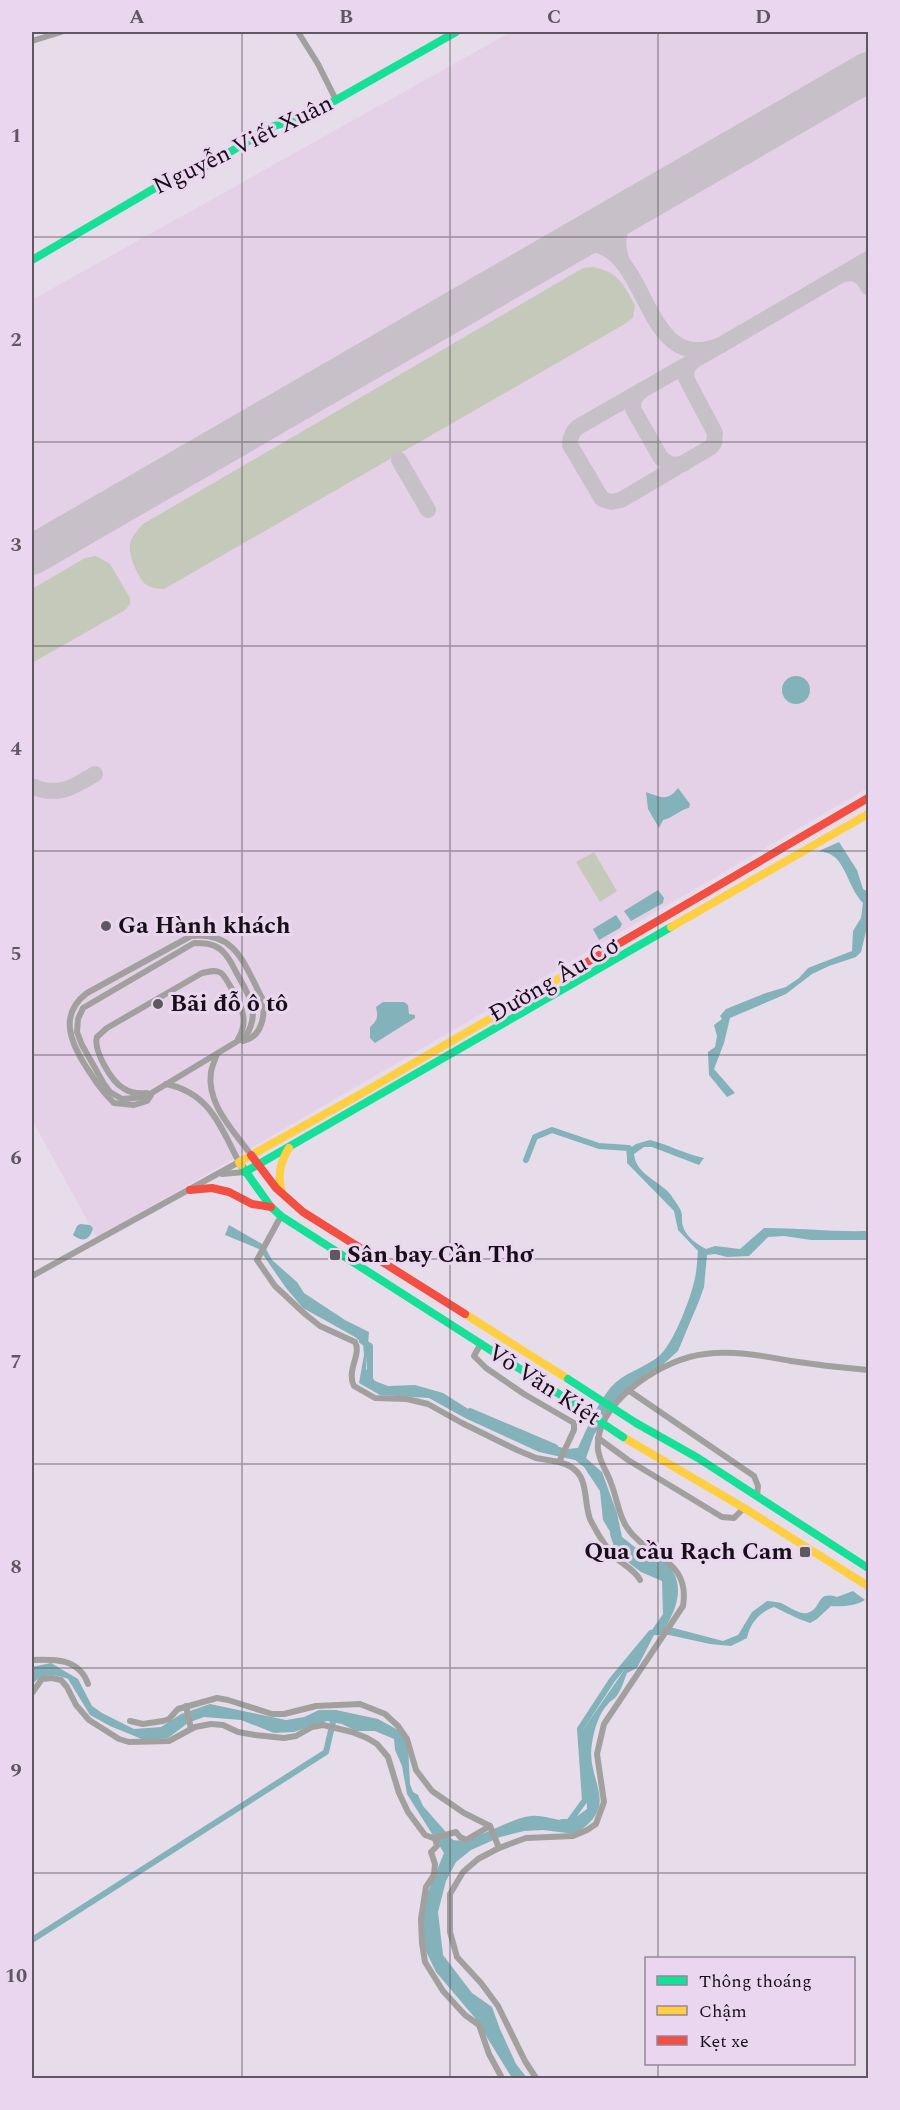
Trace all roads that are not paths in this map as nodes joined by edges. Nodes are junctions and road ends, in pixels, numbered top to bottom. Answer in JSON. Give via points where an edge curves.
{"nodes":[{"id":1,"x":61,"y":32,"type":"edge"},
{"id":2,"x":298,"y":32,"type":"edge"},
{"id":3,"x":456,"y":32,"type":"edge"},
{"id":4,"x":32,"y":41,"type":"edge"},
{"id":5,"x":336,"y":100,"type":"junction"},
{"id":6,"x":32,"y":260,"type":"edge"},
{"id":7,"x":868,"y":798,"type":"edge"},
{"id":8,"x":868,"y":814,"type":"edge"},
{"id":9,"x":236,"y":1042,"type":"junction"},
{"id":10,"x":217,"y":1054,"type":"junction"},
{"id":11,"x":166,"y":1084,"type":"junction"},
{"id":12,"x":152,"y":1093,"type":"junction"},
{"id":13,"x":359,"y":1095,"type":"junction"},
{"id":14,"x":364,"y":1104,"type":"junction"},
{"id":15,"x":290,"y":1146,"type":"junction"},
{"id":16,"x":251,"y":1155,"type":"junction"},
{"id":17,"x":239,"y":1162,"type":"junction"},
{"id":18,"x":258,"y":1164,"type":"junction"},
{"id":19,"x":245,"y":1172,"type":"junction"},
{"id":20,"x":218,"y":1174,"type":"junction"},
{"id":21,"x":190,"y":1190,"type":"junction"},
{"id":22,"x":286,"y":1198,"type":"junction"},
{"id":23,"x":271,"y":1207,"type":"junction"},
{"id":24,"x":281,"y":1216,"type":"junction"},
{"id":25,"x":32,"y":1276,"type":"edge"},
{"id":26,"x":447,"y":1302,"type":"junction"},
{"id":27,"x":438,"y":1317,"type":"junction"},
{"id":28,"x":481,"y":1343,"type":"junction"},
{"id":29,"x":868,"y":1370,"type":"edge"},
{"id":30,"x":628,"y":1390,"type":"junction"},
{"id":31,"x":598,"y":1438,"type":"junction"},
{"id":32,"x":560,"y":1460,"type":"junction"},
{"id":33,"x":757,"y":1496,"type":"junction"},
{"id":34,"x":744,"y":1508,"type":"junction"},
{"id":35,"x":868,"y":1568,"type":"edge"},
{"id":36,"x":640,"y":1580,"type":"dead end"},
{"id":37,"x":868,"y":1586,"type":"edge"},
{"id":38,"x":32,"y":1660,"type":"edge"},
{"id":39,"x":88,"y":1684,"type":"dead end"},
{"id":40,"x":32,"y":1693,"type":"edge"},
{"id":41,"x":187,"y":1708,"type":"junction"},
{"id":42,"x":130,"y":1721,"type":"dead end"},
{"id":43,"x":191,"y":1726,"type":"junction"},
{"id":44,"x":491,"y":1827,"type":"junction"},
{"id":45,"x":436,"y":1838,"type":"junction"},
{"id":46,"x":499,"y":1848,"type":"junction"},
{"id":47,"x":502,"y":2079,"type":"edge"},
{"id":48,"x":536,"y":2079,"type":"edge"}],
"edges":[{"from":1,"to":4,"type":"street"},
{"from":2,"to":5,"type":"street"},
{"from":3,"to":5,"type":"street","name":"Nguyễn Viết Xuân"},
{"from":5,"to":6,"type":"street","name":"Nguyễn Viết Xuân","via":[[306,117],[274,126],[194,173],[154,188]]},
{"from":7,"to":13,"type":"street","name":"Đường Âu Cơ"},
{"from":8,"to":14,"type":"street","name":"Đường Âu Cơ"},
{"from":9,"to":10,"type":"street"},
{"from":9,"to":12,"type":"street","via":[[244,1013],[226,979],[215,970],[202,973],[107,1028],[97,1038],[96,1050],[113,1078],[134,1093]]},
{"from":9,"to":12,"type":"street","via":[[246,1036],[252,1025],[252,1001],[227,956],[206,943],[194,943],[93,1000],[83,1008],[77,1032],[104,1084],[122,1099]]},
{"from":9,"to":12,"type":"street","via":[[248,1040],[256,1033],[263,1016],[262,998],[230,945],[210,935],[191,936],[87,993],[76,1004],[69,1026],[73,1046],[95,1082],[114,1103],[123,1105],[147,1101]]},
{"from":10,"to":11,"type":"street"},
{"from":10,"to":16,"type":"street","via":[[211,1071],[214,1098],[220,1113]]},
{"from":11,"to":12,"type":"street"},
{"from":11,"to":17,"type":"street","via":[[192,1092],[204,1102]]},
{"from":13,"to":14,"type":"street"},
{"from":13,"to":16,"type":"street","name":"Đường Âu Cơ"},
{"from":14,"to":15,"type":"street","name":"Đường Âu Cơ"},
{"from":15,"to":18,"type":"street","name":"Đường Âu Cơ"},
{"from":15,"to":22,"type":"street","via":[[279,1172]]},
{"from":16,"to":17,"type":"street","name":"Đường Âu Cơ"},
{"from":16,"to":18,"type":"street","name":"Võ Văn Kiệt"},
{"from":17,"to":19,"type":"street","name":"Võ Văn Kiệt"},
{"from":17,"to":20,"type":"street"},
{"from":18,"to":19,"type":"street","name":"Đường Âu Cơ"},
{"from":18,"to":22,"type":"street","name":"Võ Văn Kiệt"},
{"from":19,"to":20,"type":"street"},
{"from":19,"to":23,"type":"street","name":"Võ Văn Kiệt"},
{"from":20,"to":21,"type":"street"},
{"from":21,"to":23,"type":"street","via":[[212,1188]]},
{"from":21,"to":25,"type":"street"},
{"from":22,"to":26,"type":"street","name":"Võ Văn Kiệt"},
{"from":23,"to":24,"type":"street","name":"Võ Văn Kiệt"},
{"from":24,"to":27,"type":"street","name":"Võ Văn Kiệt"},
{"from":24,"to":32,"type":"street","via":[[257,1260],[291,1303],[320,1326],[355,1342],[358,1350],[351,1375],[354,1386],[375,1398],[428,1404],[536,1458]]},
{"from":26,"to":27,"type":"street"},
{"from":26,"to":33,"type":"street","name":"Võ Văn Kiệt","bridge":true},
{"from":27,"to":28,"type":"street","name":"Võ Văn Kiệt"},
{"from":28,"to":32,"type":"street","via":[[474,1356],[480,1363],[573,1422],[574,1430]]},
{"from":28,"to":34,"type":"street","name":"Võ Văn Kiệt","bridge":true,"via":[[623,1437]]},
{"from":29,"to":30,"type":"street","via":[[757,1355],[706,1353],[675,1360]]},
{"from":30,"to":31,"type":"street","via":[[606,1419]]},
{"from":30,"to":33,"type":"street","via":[[754,1476]]},
{"from":31,"to":34,"type":"street","via":[[722,1517],[735,1518]]},
{"from":31,"to":46,"type":"street","via":[[598,1453],[624,1524],[639,1542],[673,1565],[684,1592],[683,1606],[604,1724],[597,1758],[604,1802],[596,1824],[573,1836],[526,1838]]},
{"from":32,"to":36,"type":"street","via":[[581,1478],[589,1517],[606,1546]]},
{"from":33,"to":35,"type":"street","name":"Võ Văn Kiệt"},
{"from":34,"to":37,"type":"street","name":"Võ Văn Kiệt"},
{"from":38,"to":39,"type":"street","via":[[70,1663],[82,1672]]},
{"from":40,"to":43,"type":"street","via":[[42,1679],[61,1680],[89,1720],[124,1741],[164,1742],[176,1739]]},
{"from":41,"to":42,"type":"street","via":[[178,1709],[163,1721]]},
{"from":41,"to":43,"type":"street"},
{"from":41,"to":44,"type":"street","via":[[222,1698],[272,1714],[356,1704],[385,1714],[404,1733],[416,1770],[428,1786]]},
{"from":43,"to":45,"type":"street","via":[[220,1725],[255,1736],[284,1738],[312,1727],[332,1727],[367,1737],[386,1752],[404,1806],[425,1835]]},
{"from":44,"to":45,"type":"street","via":[[466,1840],[453,1832]]},
{"from":44,"to":46,"type":"street"},
{"from":45,"to":47,"type":"street","via":[[437,1846],[431,1852],[434,1875],[422,1904],[425,1962],[443,1991],[478,2025]]},
{"from":46,"to":48,"type":"street","via":[[470,1866],[455,1882],[450,1894],[450,1932],[457,1957],[498,2006]]}]}
